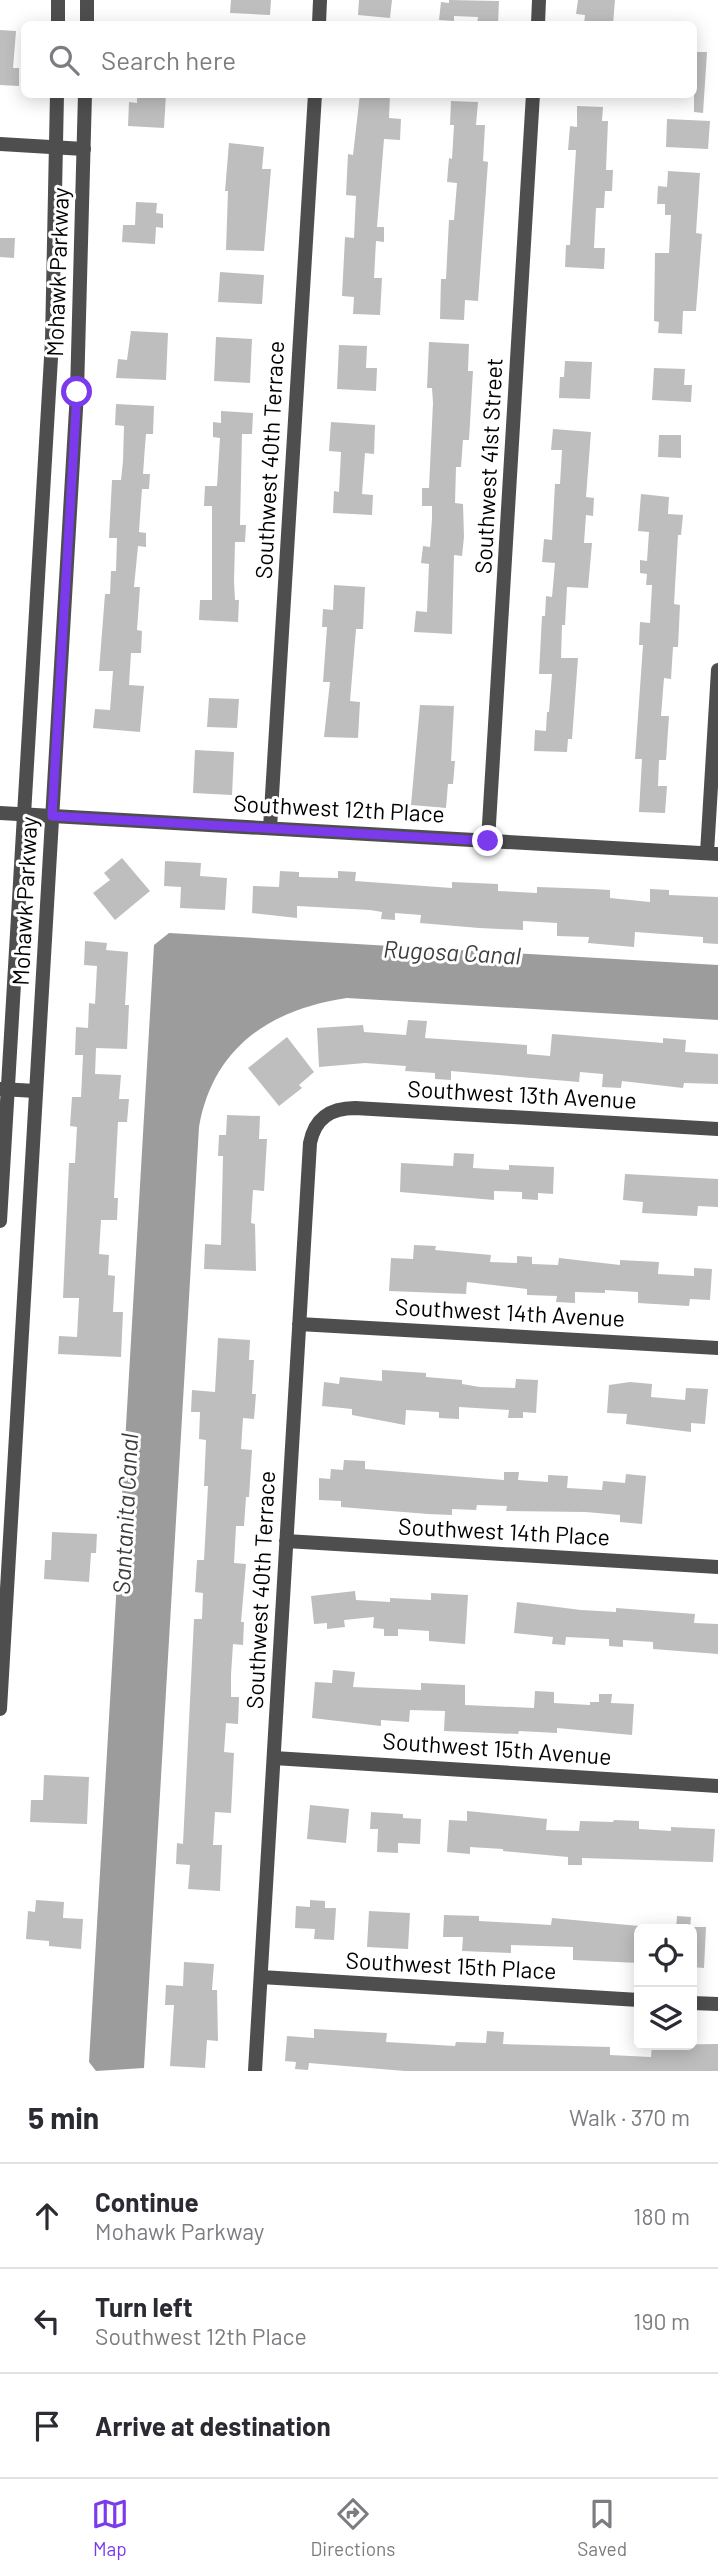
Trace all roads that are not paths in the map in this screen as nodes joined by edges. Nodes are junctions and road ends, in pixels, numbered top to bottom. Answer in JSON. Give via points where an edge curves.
{"nodes":[{"id":1,"x":58,"y":0,"type":"edge"},
{"id":2,"x":87,"y":0,"type":"edge"},
{"id":3,"x":320,"y":0,"type":"edge"},
{"id":4,"x":539,"y":0,"type":"edge"},
{"id":5,"x":58,"y":21,"type":"edge"},
{"id":6,"x":86,"y":21,"type":"edge"},
{"id":7,"x":319,"y":21,"type":"edge"},
{"id":8,"x":538,"y":21,"type":"edge"},
{"id":9,"x":57,"y":98,"type":"edge"},
{"id":10,"x":85,"y":98,"type":"edge"},
{"id":11,"x":315,"y":98,"type":"edge"},
{"id":12,"x":533,"y":98,"type":"edge"},
{"id":13,"x":0,"y":144,"type":"edge"},
{"id":14,"x":56,"y":147,"type":"junction"},
{"id":15,"x":84,"y":149,"type":"junction"},
{"id":16,"x":718,"y":670,"type":"edge"},
{"id":17,"x":0,"y":813,"type":"edge"},
{"id":18,"x":23,"y":814,"type":"junction"},
{"id":19,"x":52,"y":816,"type":"junction"},
{"id":20,"x":270,"y":828,"type":"junction"},
{"id":21,"x":488,"y":841,"type":"junction"},
{"id":22,"x":712,"y":853,"type":"edge"},
{"id":23,"x":4,"y":1089,"type":"edge"},
{"id":24,"x":36,"y":1091,"type":"junction"},
{"id":25,"x":324,"y":1115,"type":"joint"},
{"id":26,"x":718,"y":1129,"type":"edge"},
{"id":27,"x":0,"y":1222,"type":"edge"},
{"id":28,"x":299,"y":1324,"type":"junction"},
{"id":29,"x":718,"y":1348,"type":"edge"},
{"id":30,"x":286,"y":1541,"type":"junction"},
{"id":31,"x":718,"y":1567,"type":"edge"},
{"id":32,"x":0,"y":1709,"type":"edge"},
{"id":33,"x":274,"y":1758,"type":"junction"},
{"id":34,"x":718,"y":1786,"type":"edge"},
{"id":35,"x":261,"y":1977,"type":"junction"},
{"id":36,"x":634,"y":2000,"type":"edge"},
{"id":37,"x":697,"y":2003,"type":"edge"},
{"id":38,"x":718,"y":2004,"type":"edge"},
{"id":39,"x":255,"y":2071,"type":"edge"}],
"edges":[{"from":1,"to":5,"type":"street"},
{"from":2,"to":6,"type":"street"},
{"from":3,"to":7,"type":"street"},
{"from":4,"to":8,"type":"street"},
{"from":9,"to":14,"type":"street","name":"Mohawk Parkway"},
{"from":10,"to":15,"type":"street","name":"Mohawk Parkway"},
{"from":11,"to":20,"type":"street","name":"Southwest 40th Terrace"},
{"from":12,"to":21,"type":"street","name":"Southwest 41st Street"},
{"from":13,"to":14,"type":"street"},
{"from":14,"to":15,"type":"street"},
{"from":14,"to":18,"type":"street","name":"Mohawk Parkway","via":[[52,341]]},
{"from":15,"to":19,"type":"street","name":"Mohawk Parkway","via":[[77,392]]},
{"from":16,"to":22,"type":"street"},
{"from":17,"to":18,"type":"street","name":"Southwest 12th Place"},
{"from":18,"to":19,"type":"street","name":"Southwest 12th Place"},
{"from":18,"to":23,"type":"street","name":"Mohawk Parkway"},
{"from":19,"to":20,"type":"street","name":"Southwest 12th Place"},
{"from":19,"to":24,"type":"street","name":"Mohawk Parkway"},
{"from":20,"to":21,"type":"street","name":"Southwest 12th Place"},
{"from":21,"to":22,"type":"street","name":"Southwest 12th Place"},
{"from":23,"to":24,"type":"street"},
{"from":23,"to":27,"type":"street","name":"Mohawk Parkway"},
{"from":24,"to":32,"type":"street","name":"Mohawk Parkway"},
{"from":25,"to":26,"type":"street","name":"Southwest 13th Avenue","via":[[355,1108]]},
{"from":25,"to":28,"type":"street","name":"Southwest 40th Terrace","via":[[310,1143]]},
{"from":28,"to":29,"type":"street","name":"Southwest 14th Avenue"},
{"from":28,"to":30,"type":"street","name":"Southwest 40th Terrace"},
{"from":30,"to":31,"type":"street","name":"Southwest 14th Place"},
{"from":30,"to":33,"type":"street","name":"Southwest 40th Terrace"},
{"from":33,"to":34,"type":"street","name":"Southwest 15th Avenue"},
{"from":33,"to":35,"type":"street","name":"Southwest 40th Terrace"},
{"from":35,"to":36,"type":"street","name":"Southwest 15th Place"},
{"from":35,"to":39,"type":"street","name":"Southwest 40th Terrace"},
{"from":37,"to":38,"type":"street"}]}
